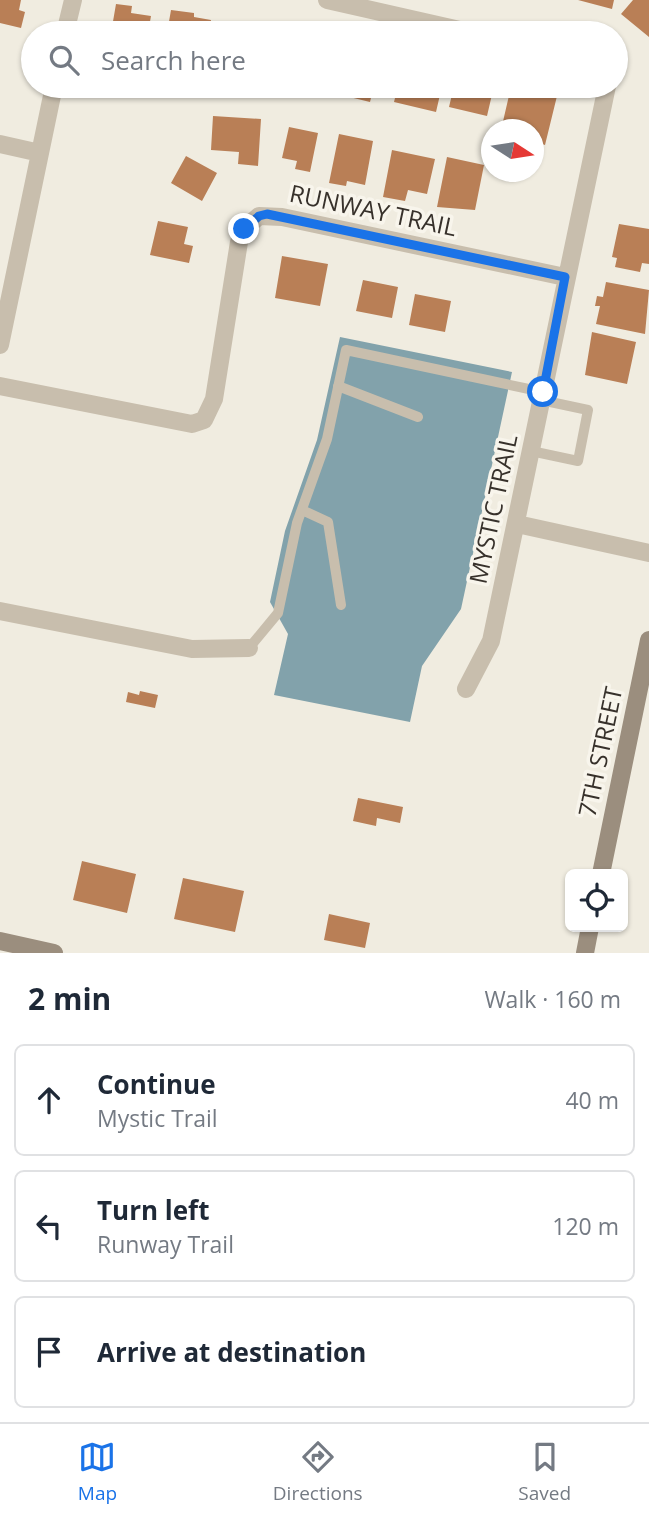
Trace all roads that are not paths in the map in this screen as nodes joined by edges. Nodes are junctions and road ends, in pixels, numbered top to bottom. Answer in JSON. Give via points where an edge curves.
{"nodes":[{"id":1,"x":72,"y":0,"type":"edge"},
{"id":2,"x":327,"y":0,"type":"edge"},
{"id":3,"x":68,"y":21,"type":"edge"},
{"id":4,"x":420,"y":21,"type":"edge"},
{"id":5,"x":51,"y":98,"type":"edge"},
{"id":6,"x":604,"y":98,"type":"edge"},
{"id":7,"x":0,"y":144,"type":"edge"},
{"id":8,"x":40,"y":153,"type":"junction"},
{"id":9,"x":565,"y":277,"type":"junction"},
{"id":10,"x":0,"y":345,"type":"edge"},
{"id":11,"x":0,"y":386,"type":"edge"},
{"id":12,"x":338,"y":386,"type":"junction"},
{"id":13,"x":542,"y":396,"type":"junction"},
{"id":14,"x":418,"y":417,"type":"dead end"},
{"id":15,"x":531,"y":451,"type":"junction"},
{"id":16,"x":302,"y":510,"type":"junction"},
{"id":17,"x":517,"y":524,"type":"junction"},
{"id":18,"x":649,"y":553,"type":"edge"},
{"id":19,"x":341,"y":605,"type":"dead end"},
{"id":20,"x":0,"y":611,"type":"edge"},
{"id":21,"x":649,"y":640,"type":"edge"},
{"id":22,"x":249,"y":648,"type":"joint"},
{"id":23,"x":466,"y":689,"type":"dead end"},
{"id":24,"x":602,"y":869,"type":"edge"},
{"id":25,"x":589,"y":932,"type":"edge"},
{"id":26,"x":0,"y":941,"type":"edge"},
{"id":27,"x":54,"y":953,"type":"edge"},
{"id":28,"x":585,"y":953,"type":"edge"}],
"edges":[{"from":1,"to":3,"type":"street"},
{"from":2,"to":4,"type":"street"},
{"from":5,"to":8,"type":"street"},
{"from":6,"to":9,"type":"street","name":"MYSTIC TRAIL"},
{"from":7,"to":8,"type":"street"},
{"from":8,"to":10,"type":"street"},
{"from":9,"to":11,"type":"street","name":"RUNWAY TRAIL","via":[[282,217],[259,216],[244,229],[239,242],[214,399],[204,420],[192,425]]},
{"from":9,"to":13,"type":"street","name":"MYSTIC TRAIL"},
{"from":12,"to":13,"type":"lane","via":[[346,350]]},
{"from":12,"to":14,"type":"lane"},
{"from":12,"to":16,"type":"lane","via":[[327,439]]},
{"from":13,"to":15,"type":"street","name":"MYSTIC TRAIL"},
{"from":13,"to":15,"type":"lane","via":[[588,410],[578,461]]},
{"from":15,"to":17,"type":"street","name":"MYSTIC TRAIL"},
{"from":16,"to":19,"type":"lane","via":[[328,522]]},
{"from":16,"to":22,"type":"lane","via":[[278,613]]},
{"from":17,"to":18,"type":"street"},
{"from":17,"to":23,"type":"street","name":"MYSTIC TRAIL","via":[[491,641]]},
{"from":20,"to":22,"type":"street","via":[[192,649]]},
{"from":21,"to":24,"type":"street","name":"7TH STREET"},
{"from":25,"to":28,"type":"street"},
{"from":26,"to":27,"type":"street"}]}
